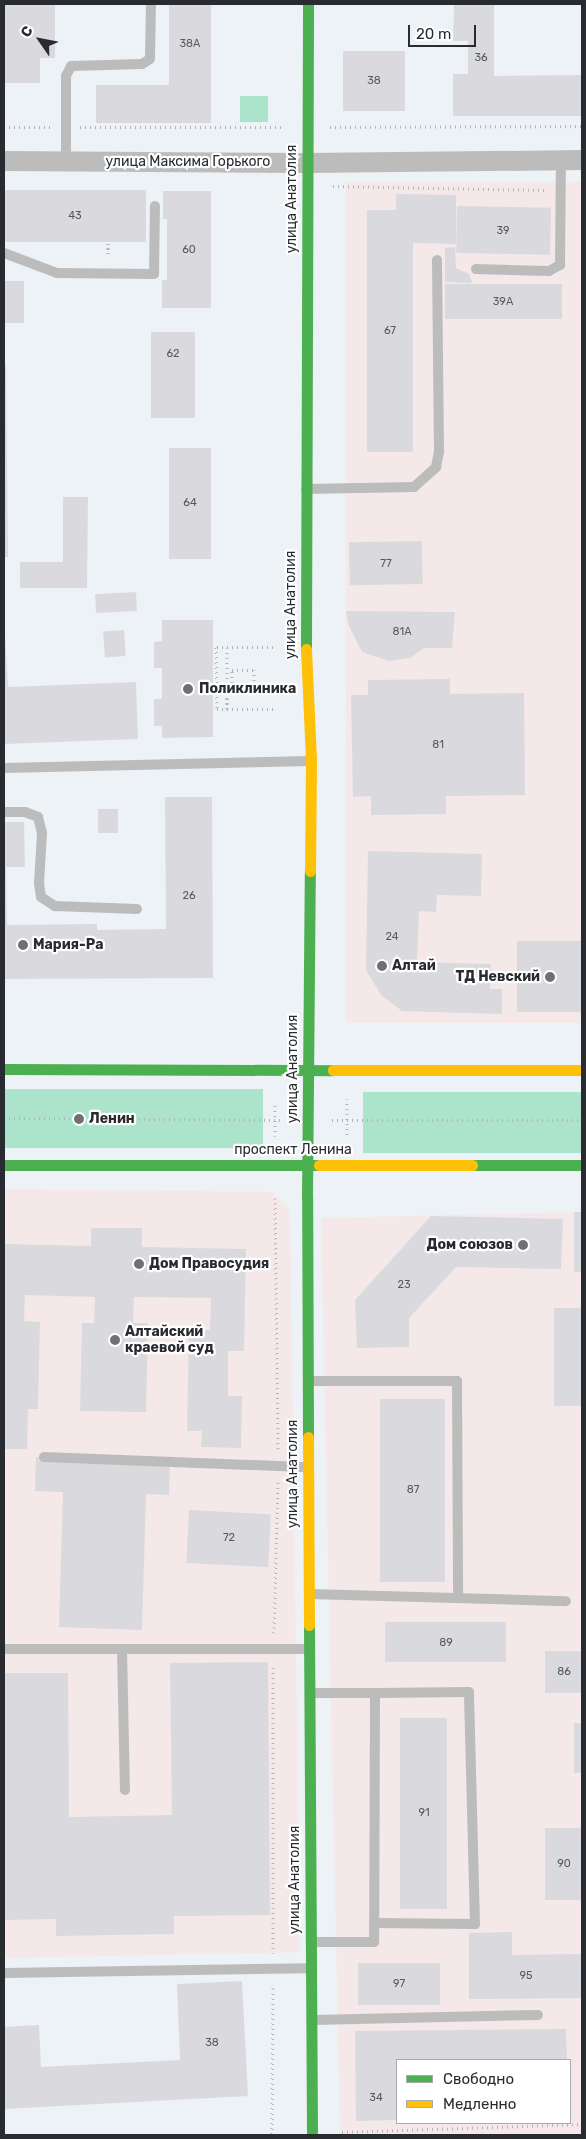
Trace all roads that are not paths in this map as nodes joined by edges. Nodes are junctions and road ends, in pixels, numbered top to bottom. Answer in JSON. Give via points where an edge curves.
{"nodes":[{"id":1,"x":151,"y":4,"type":"edge"},
{"id":2,"x":308,"y":4,"type":"edge"},
{"id":3,"x":561,"y":160,"type":"junction"},
{"id":4,"x":582,"y":160,"type":"edge"},
{"id":5,"x":4,"y":161,"type":"edge"},
{"id":6,"x":66,"y":161,"type":"junction"},
{"id":7,"x":307,"y":163,"type":"junction"},
{"id":8,"x":155,"y":206,"type":"dead end"},
{"id":9,"x":4,"y":253,"type":"edge"},
{"id":10,"x":437,"y":260,"type":"dead end"},
{"id":11,"x":476,"y":269,"type":"dead end"},
{"id":12,"x":305,"y":489,"type":"junction"},
{"id":13,"x":310,"y":761,"type":"junction"},
{"id":14,"x":4,"y":768,"type":"edge"},
{"id":15,"x":4,"y":812,"type":"edge"},
{"id":16,"x":138,"y":909,"type":"dead end"},
{"id":17,"x":4,"y":1069,"type":"edge"},
{"id":18,"x":308,"y":1069,"type":"junction"},
{"id":19,"x":582,"y":1070,"type":"edge"},
{"id":20,"x":4,"y":1164,"type":"edge"},
{"id":21,"x":307,"y":1165,"type":"junction"},
{"id":22,"x":582,"y":1165,"type":"edge"},
{"id":23,"x":308,"y":1381,"type":"junction"},
{"id":24,"x":44,"y":1457,"type":"dead end"},
{"id":25,"x":309,"y":1467,"type":"junction"},
{"id":26,"x":308,"y":1594,"type":"junction"},
{"id":27,"x":458,"y":1598,"type":"junction"},
{"id":28,"x":566,"y":1601,"type":"dead end"},
{"id":29,"x":4,"y":1649,"type":"edge"},
{"id":30,"x":122,"y":1649,"type":"junction"},
{"id":31,"x":309,"y":1650,"type":"junction"},
{"id":32,"x":309,"y":1693,"type":"junction"},
{"id":33,"x":375,"y":1693,"type":"junction"},
{"id":34,"x":125,"y":1790,"type":"dead end"},
{"id":35,"x":374,"y":1923,"type":"junction"},
{"id":36,"x":311,"y":1942,"type":"junction"},
{"id":37,"x":310,"y":1968,"type":"junction"},
{"id":38,"x":4,"y":1973,"type":"edge"},
{"id":39,"x":538,"y":2015,"type":"dead end"},
{"id":40,"x":312,"y":2020,"type":"junction"},
{"id":41,"x":312,"y":2135,"type":"edge"}],
"edges":[{"from":1,"to":6,"type":"lane","via":[[150,59],[142,64],[71,66],[66,76]]},
{"from":2,"to":7,"type":"street","name":"улица Анатолия"},
{"from":3,"to":4,"type":"street","name":"улица Максима Горького"},
{"from":3,"to":7,"type":"street","name":"улица Максима Горького"},
{"from":3,"to":11,"type":"lane","via":[[560,265],[549,271]]},
{"from":5,"to":6,"type":"street","name":"улица Максима Горького"},
{"from":6,"to":7,"type":"street","name":"улица Максима Горького"},
{"from":7,"to":12,"type":"street","name":"улица Анатолия"},
{"from":8,"to":9,"type":"lane","via":[[154,274],[57,273]]},
{"from":10,"to":12,"type":"lane","via":[[436,467],[414,487]]},
{"from":12,"to":13,"type":"street","name":"улица Анатолия"},
{"from":13,"to":14,"type":"lane"},
{"from":13,"to":18,"type":"street","name":"улица Анатолия"},
{"from":15,"to":16,"type":"lane","via":[[25,812],[38,818],[42,832],[41,897],[55,906]]},
{"from":17,"to":18,"type":"street"},
{"from":18,"to":19,"type":"street"},
{"from":18,"to":21,"type":"street","name":"улица Анатолия"},
{"from":20,"to":21,"type":"street","name":"проспект Ленина"},
{"from":21,"to":22,"type":"street","name":"проспект Ленина"},
{"from":21,"to":23,"type":"street","name":"улица Анатолия"},
{"from":23,"to":25,"type":"street","name":"улица Анатолия"},
{"from":23,"to":27,"type":"lane","via":[[457,1381]]},
{"from":24,"to":25,"type":"lane"},
{"from":25,"to":26,"type":"street","name":"улица Анатолия"},
{"from":26,"to":27,"type":"lane"},
{"from":26,"to":31,"type":"street","name":"улица Анатолия"},
{"from":27,"to":28,"type":"lane"},
{"from":29,"to":30,"type":"lane"},
{"from":30,"to":31,"type":"lane"},
{"from":30,"to":34,"type":"lane"},
{"from":31,"to":32,"type":"street","name":"улица Анатолия"},
{"from":32,"to":33,"type":"lane"},
{"from":32,"to":36,"type":"street","name":"улица Анатолия"},
{"from":33,"to":35,"type":"lane"},
{"from":33,"to":35,"type":"lane","via":[[469,1692],[475,1924]]},
{"from":35,"to":36,"type":"lane","via":[[374,1942]]},
{"from":36,"to":37,"type":"street","name":"улица Анатолия"},
{"from":37,"to":38,"type":"lane"},
{"from":37,"to":40,"type":"street","name":"улица Анатолия"},
{"from":39,"to":40,"type":"lane"},
{"from":40,"to":41,"type":"street","name":"улица Анатолия"}]}
